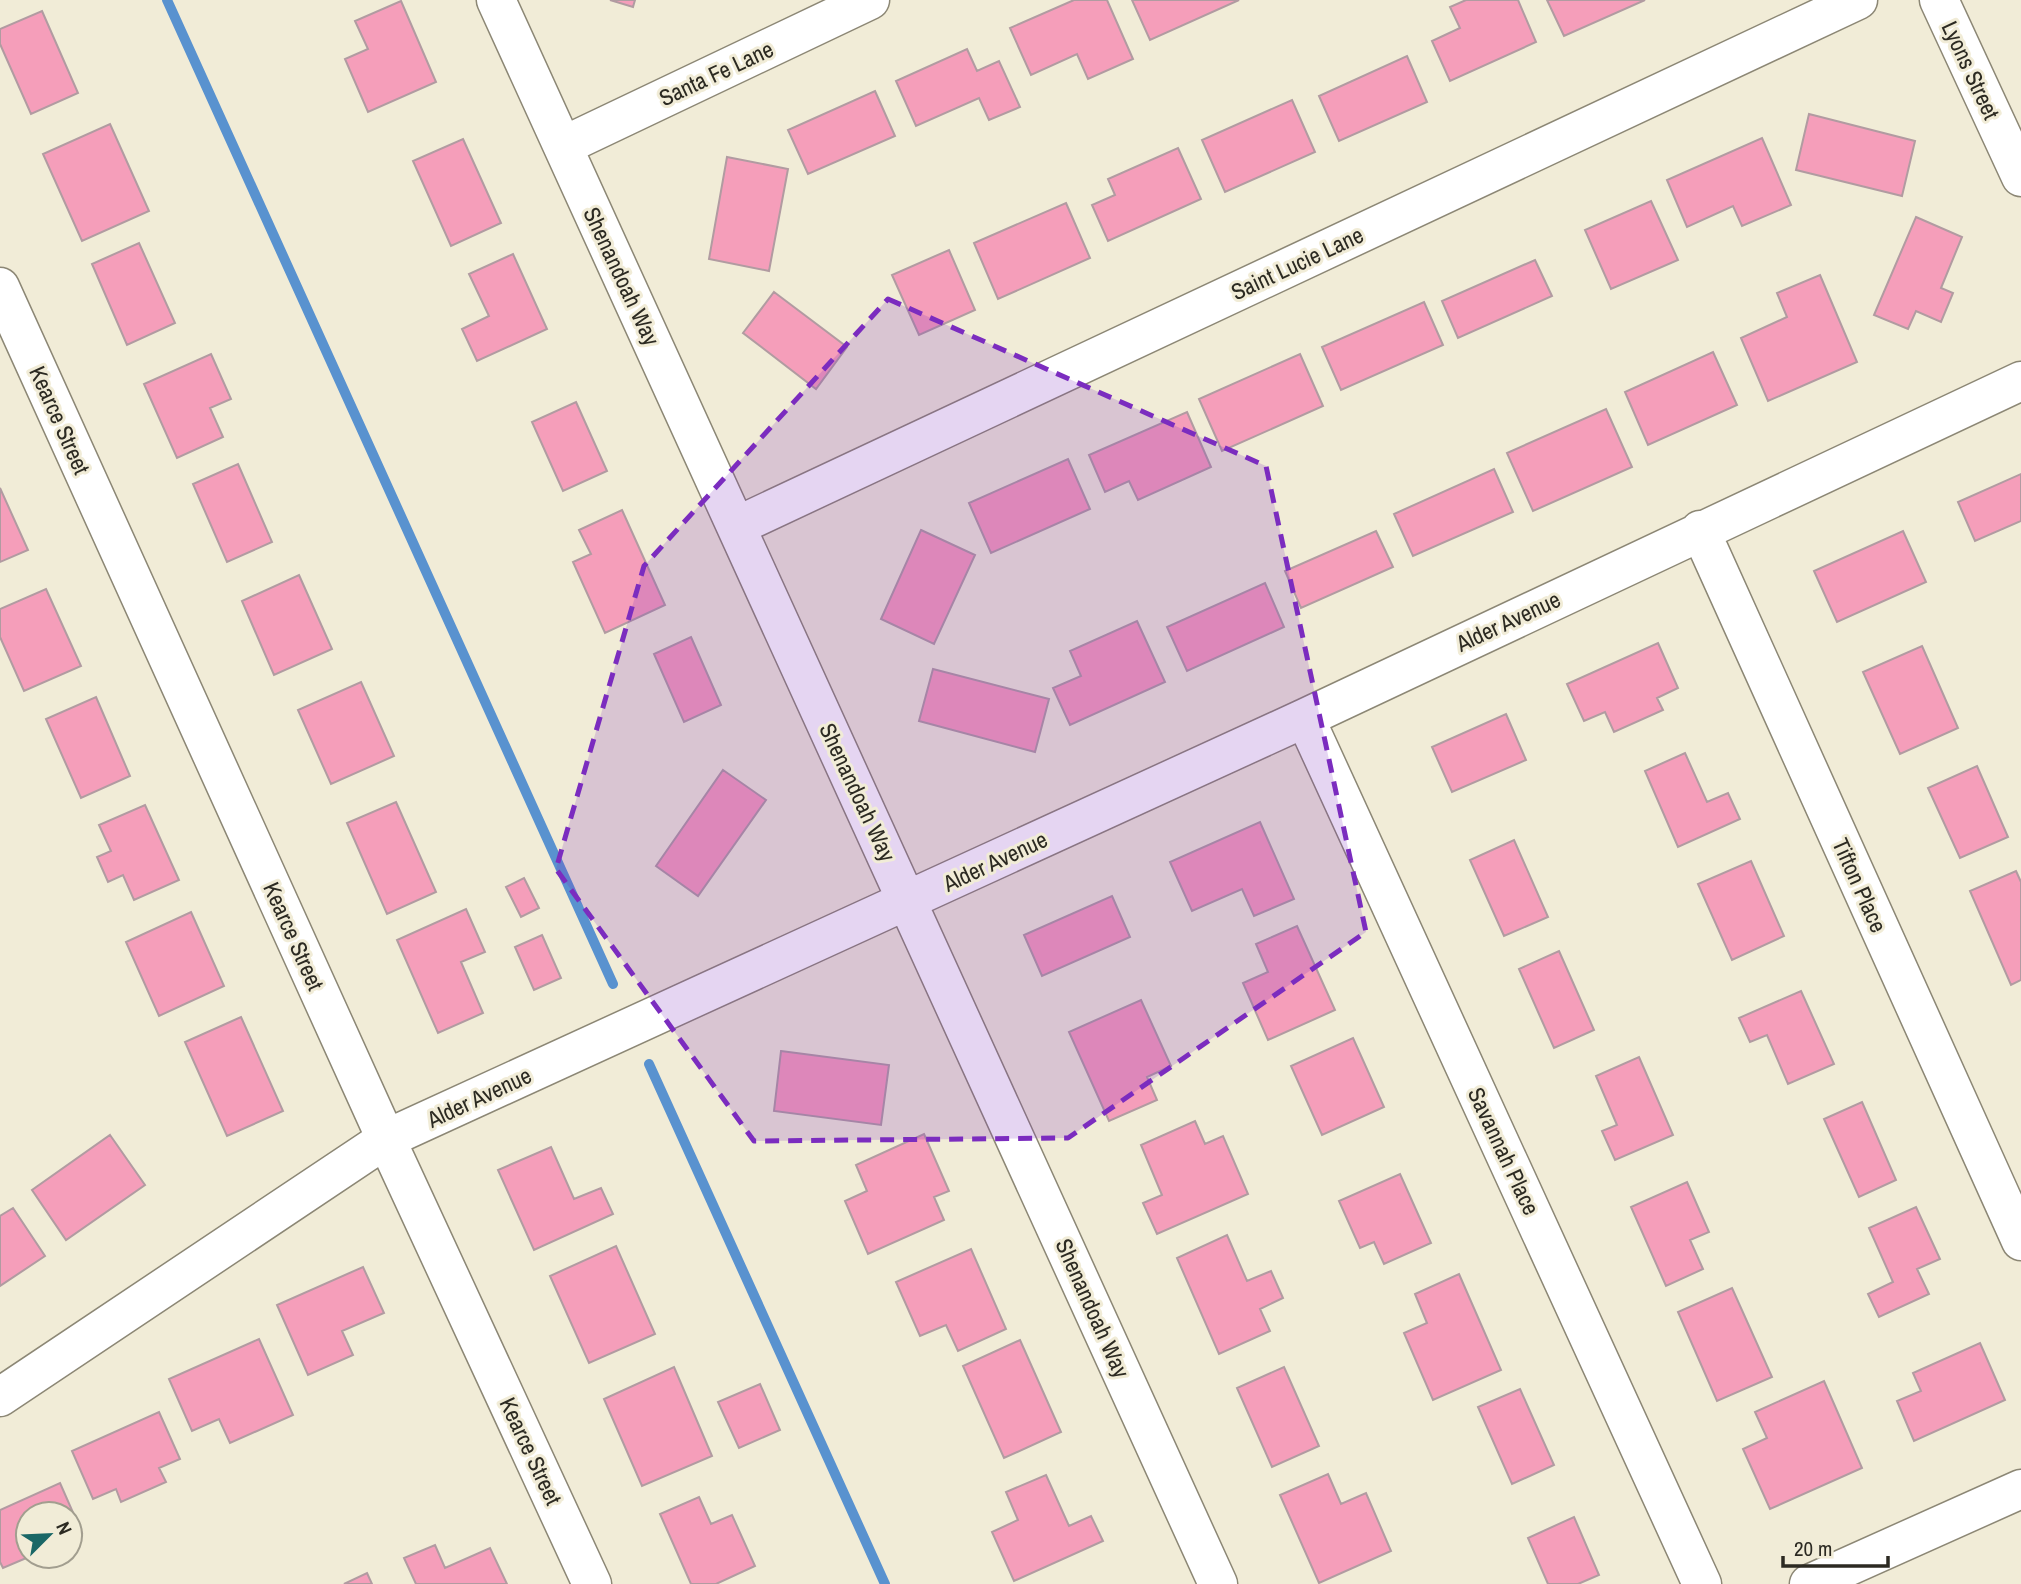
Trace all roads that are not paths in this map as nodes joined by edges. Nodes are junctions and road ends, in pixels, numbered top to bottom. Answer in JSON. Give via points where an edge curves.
{"nodes":[{"id":1,"x":496,"y":0,"type":"edge"},
{"id":2,"x":870,"y":0,"type":"edge"},
{"id":3,"x":1858,"y":0,"type":"edge"},
{"id":4,"x":1939,"y":0,"type":"edge"},
{"id":5,"x":563,"y":146,"type":"junction"},
{"id":6,"x":2021,"y":177,"type":"edge"},
{"id":7,"x":0,"y":286,"type":"edge"},
{"id":8,"x":2021,"y":381,"type":"edge"},
{"id":9,"x":737,"y":526,"type":"junction"},
{"id":10,"x":1700,"y":530,"type":"junction"},
{"id":11,"x":1305,"y":718,"type":"junction"},
{"id":12,"x":908,"y":901,"type":"junction"},
{"id":13,"x":386,"y":1139,"type":"junction"},
{"id":14,"x":2021,"y":1241,"type":"edge"},
{"id":15,"x":0,"y":1397,"type":"edge"},
{"id":16,"x":2021,"y":1489,"type":"edge"},
{"id":17,"x":592,"y":1584,"type":"edge"},
{"id":18,"x":1218,"y":1584,"type":"edge"},
{"id":19,"x":1702,"y":1584,"type":"edge"},
{"id":20,"x":1809,"y":1584,"type":"edge"}],
"edges":[{"from":1,"to":5,"type":"street","name":"Shenandoah Way"},
{"from":2,"to":5,"type":"street","name":"Santa Fe Lane"},
{"from":3,"to":9,"type":"street","name":"Saint Lucie Lane"},
{"from":4,"to":6,"type":"street","name":"Lyons Street"},
{"from":5,"to":9,"type":"street","name":"Shenandoah Way"},
{"from":7,"to":13,"type":"street","name":"Kearce Street"},
{"from":8,"to":10,"type":"street","name":"Alder Avenue"},
{"from":9,"to":12,"type":"street","name":"Shenandoah Way"},
{"from":10,"to":11,"type":"street","name":"Alder Avenue"},
{"from":10,"to":14,"type":"street","name":"Tifton Place"},
{"from":11,"to":12,"type":"street","name":"Alder Avenue"},
{"from":11,"to":19,"type":"street","name":"Savannah Place"},
{"from":12,"to":13,"type":"street","name":"Alder Avenue"},
{"from":12,"to":18,"type":"street","name":"Shenandoah Way"},
{"from":13,"to":15,"type":"street","name":"Alder Avenue"},
{"from":13,"to":17,"type":"street","name":"Kearce Street"},
{"from":16,"to":20,"type":"street"}]}
